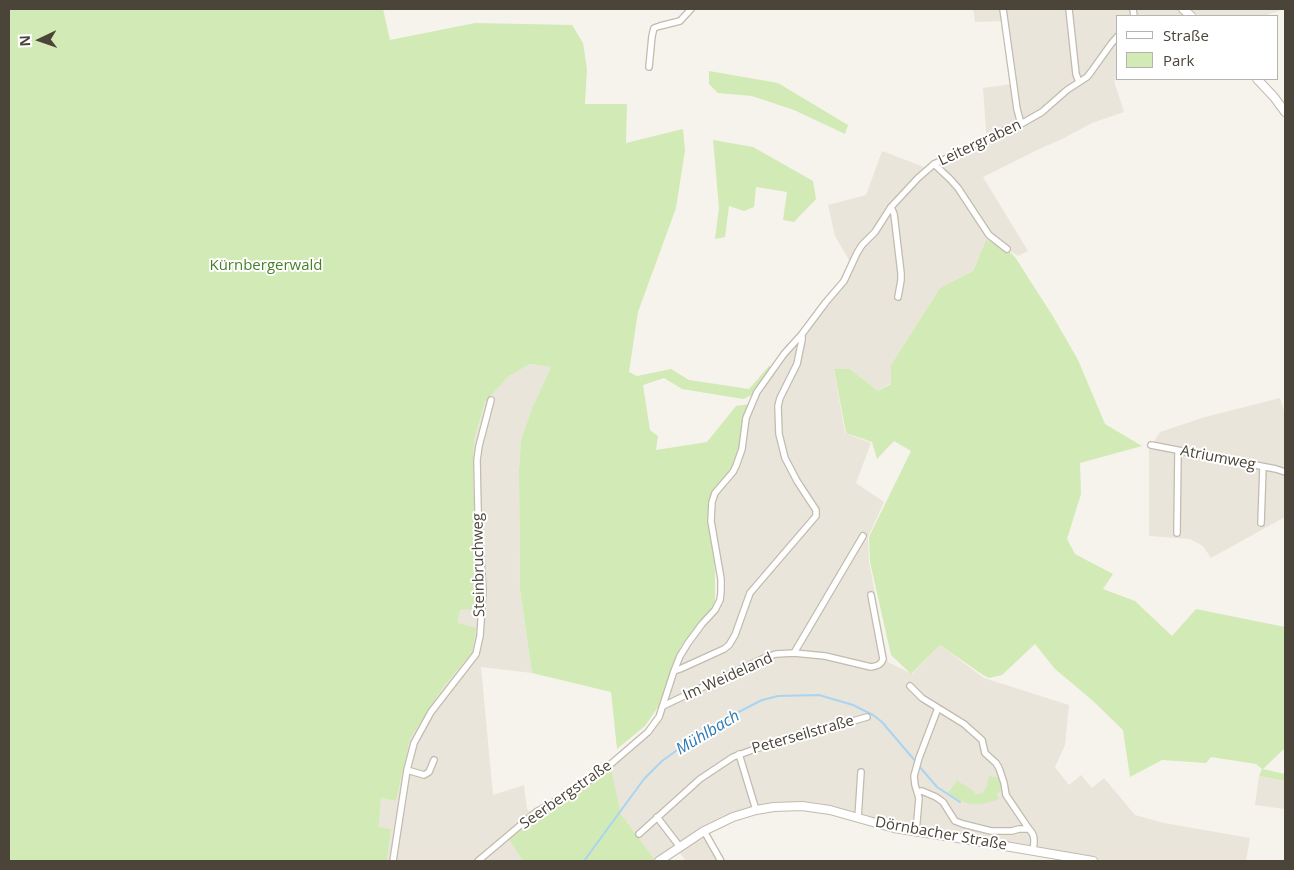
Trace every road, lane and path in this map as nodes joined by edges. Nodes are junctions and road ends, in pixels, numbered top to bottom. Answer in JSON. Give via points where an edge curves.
{"nodes":[{"id":1,"x":691,"y":9,"type":"edge"},
{"id":2,"x":1003,"y":9,"type":"edge"},
{"id":3,"x":1069,"y":9,"type":"edge"},
{"id":4,"x":1116,"y":38,"type":"edge"},
{"id":5,"x":649,"y":67,"type":"dead end"},
{"id":6,"x":1258,"y":80,"type":"edge"},
{"id":7,"x":1078,"y":82,"type":"junction"},
{"id":8,"x":1285,"y":112,"type":"edge"},
{"id":9,"x":1021,"y":124,"type":"junction"},
{"id":10,"x":934,"y":164,"type":"junction"},
{"id":11,"x":892,"y":207,"type":"junction"},
{"id":12,"x":1007,"y":249,"type":"dead end"},
{"id":13,"x":898,"y":297,"type":"dead end"},
{"id":14,"x":802,"y":334,"type":"junction"},
{"id":15,"x":491,"y":400,"type":"dead end"},
{"id":16,"x":1151,"y":445,"type":"dead end"},
{"id":17,"x":1178,"y":451,"type":"junction"},
{"id":18,"x":1264,"y":467,"type":"junction"},
{"id":19,"x":1285,"y":472,"type":"edge"},
{"id":20,"x":1261,"y":523,"type":"dead end"},
{"id":21,"x":1177,"y":533,"type":"dead end"},
{"id":22,"x":863,"y":536,"type":"dead end"},
{"id":23,"x":871,"y":595,"type":"dead end"},
{"id":24,"x":794,"y":653,"type":"junction"},
{"id":25,"x":674,"y":671,"type":"junction"},
{"id":26,"x":910,"y":686,"type":"dead end"},
{"id":27,"x":663,"y":706,"type":"junction"},
{"id":28,"x":938,"y":708,"type":"junction"},
{"id":29,"x":867,"y":717,"type":"dead end"},
{"id":30,"x":739,"y":754,"type":"junction"},
{"id":31,"x":434,"y":760,"type":"dead end"},
{"id":32,"x":407,"y":770,"type":"junction"},
{"id":33,"x":861,"y":772,"type":"dead end"},
{"id":34,"x":918,"y":792,"type":"junction"},
{"id":35,"x":756,"y":810,"type":"junction"},
{"id":36,"x":657,"y":817,"type":"junction"},
{"id":37,"x":858,"y":818,"type":"junction"},
{"id":38,"x":1029,"y":829,"type":"junction"},
{"id":39,"x":704,"y":831,"type":"junction"},
{"id":40,"x":916,"y":832,"type":"junction"},
{"id":41,"x":638,"y":834,"type":"dead end"},
{"id":42,"x":680,"y":847,"type":"junction"},
{"id":43,"x":1033,"y":851,"type":"junction"},
{"id":44,"x":393,"y":861,"type":"edge"},
{"id":45,"x":481,"y":861,"type":"edge"},
{"id":46,"x":659,"y":861,"type":"edge"},
{"id":47,"x":721,"y":861,"type":"edge"},
{"id":48,"x":1093,"y":861,"type":"edge"}],
"edges":[{"from":1,"to":5,"type":"street","via":[[680,21],[654,28]]},
{"from":2,"to":9,"type":"street"},
{"from":3,"to":7,"type":"street"},
{"from":4,"to":7,"type":"street","name":"Leitergraben","via":[[1092,72]]},
{"from":6,"to":8,"type":"street"},
{"from":7,"to":9,"type":"street","name":"Leitergraben","via":[[1042,112]]},
{"from":9,"to":10,"type":"street","name":"Leitergraben"},
{"from":10,"to":11,"type":"street","name":"Leitergraben"},
{"from":10,"to":12,"type":"street","via":[[954,183],[989,235]]},
{"from":11,"to":13,"type":"street","via":[[901,273]]},
{"from":11,"to":14,"type":"street","name":"Leitergraben","via":[[862,245],[844,281]]},
{"from":14,"to":25,"type":"street","name":"Leitergraben","via":[[757,392],[746,418],[736,466],[713,497],[711,521],[722,592],[715,610],[688,643]]},
{"from":14,"to":25,"type":"street","via":[[797,364],[778,406],[779,434],[784,458],[816,510],[816,516],[750,593],[729,645]]},
{"from":15,"to":32,"type":"street","name":"Steinbruchweg","via":[[476,460],[483,590],[476,654],[422,727]]},
{"from":16,"to":17,"type":"street","name":"Atriumweg"},
{"from":17,"to":18,"type":"street","name":"Atriumweg"},
{"from":17,"to":21,"type":"street"},
{"from":18,"to":19,"type":"street","name":"Atriumweg"},
{"from":18,"to":20,"type":"street"},
{"from":22,"to":24,"type":"street","name":"Im Weideland"},
{"from":23,"to":24,"type":"street","name":"Im Weideland","via":[[883,659],[880,664],[871,667],[825,656]]},
{"from":24,"to":27,"type":"street","name":"Im Weideland","via":[[762,659]]},
{"from":25,"to":27,"type":"street","name":"Seerbergstraße"},
{"from":26,"to":28,"type":"street"},
{"from":27,"to":45,"type":"street","name":"Seerbergstraße","via":[[648,732],[598,775],[536,812]]},
{"from":28,"to":34,"type":"street","via":[[915,768],[914,782]]},
{"from":28,"to":38,"type":"street","via":[[982,740],[985,754],[996,763],[1006,794]]},
{"from":29,"to":30,"type":"street","name":"Peterseilstraße"},
{"from":30,"to":35,"type":"street","name":"Peterseilstraße"},
{"from":30,"to":36,"type":"street","name":"Peterseilstraße","via":[[700,779]]},
{"from":31,"to":32,"type":"street","via":[[424,775]]},
{"from":32,"to":44,"type":"street","name":"Steinbruchweg"},
{"from":33,"to":37,"type":"street"},
{"from":34,"to":38,"type":"street","via":[[936,796],[955,821],[964,824],[991,831]]},
{"from":34,"to":40,"type":"street"},
{"from":35,"to":37,"type":"street","name":"Dörnbacher Straße","via":[[815,807]]},
{"from":35,"to":39,"type":"street","name":"Dörnbacher Straße"},
{"from":36,"to":41,"type":"street","name":"Peterseilstraße"},
{"from":36,"to":42,"type":"street"},
{"from":37,"to":40,"type":"street","name":"Dörnbacher Straße"},
{"from":38,"to":43,"type":"street","via":[[1035,838]]},
{"from":39,"to":42,"type":"street","name":"Dörnbacher Straße"},
{"from":39,"to":47,"type":"street"},
{"from":40,"to":43,"type":"street","name":"Dörnbacher Straße"},
{"from":42,"to":46,"type":"street","name":"Dörnbacher Straße"},
{"from":43,"to":48,"type":"street","name":"Dörnbacher Straße"}]}
